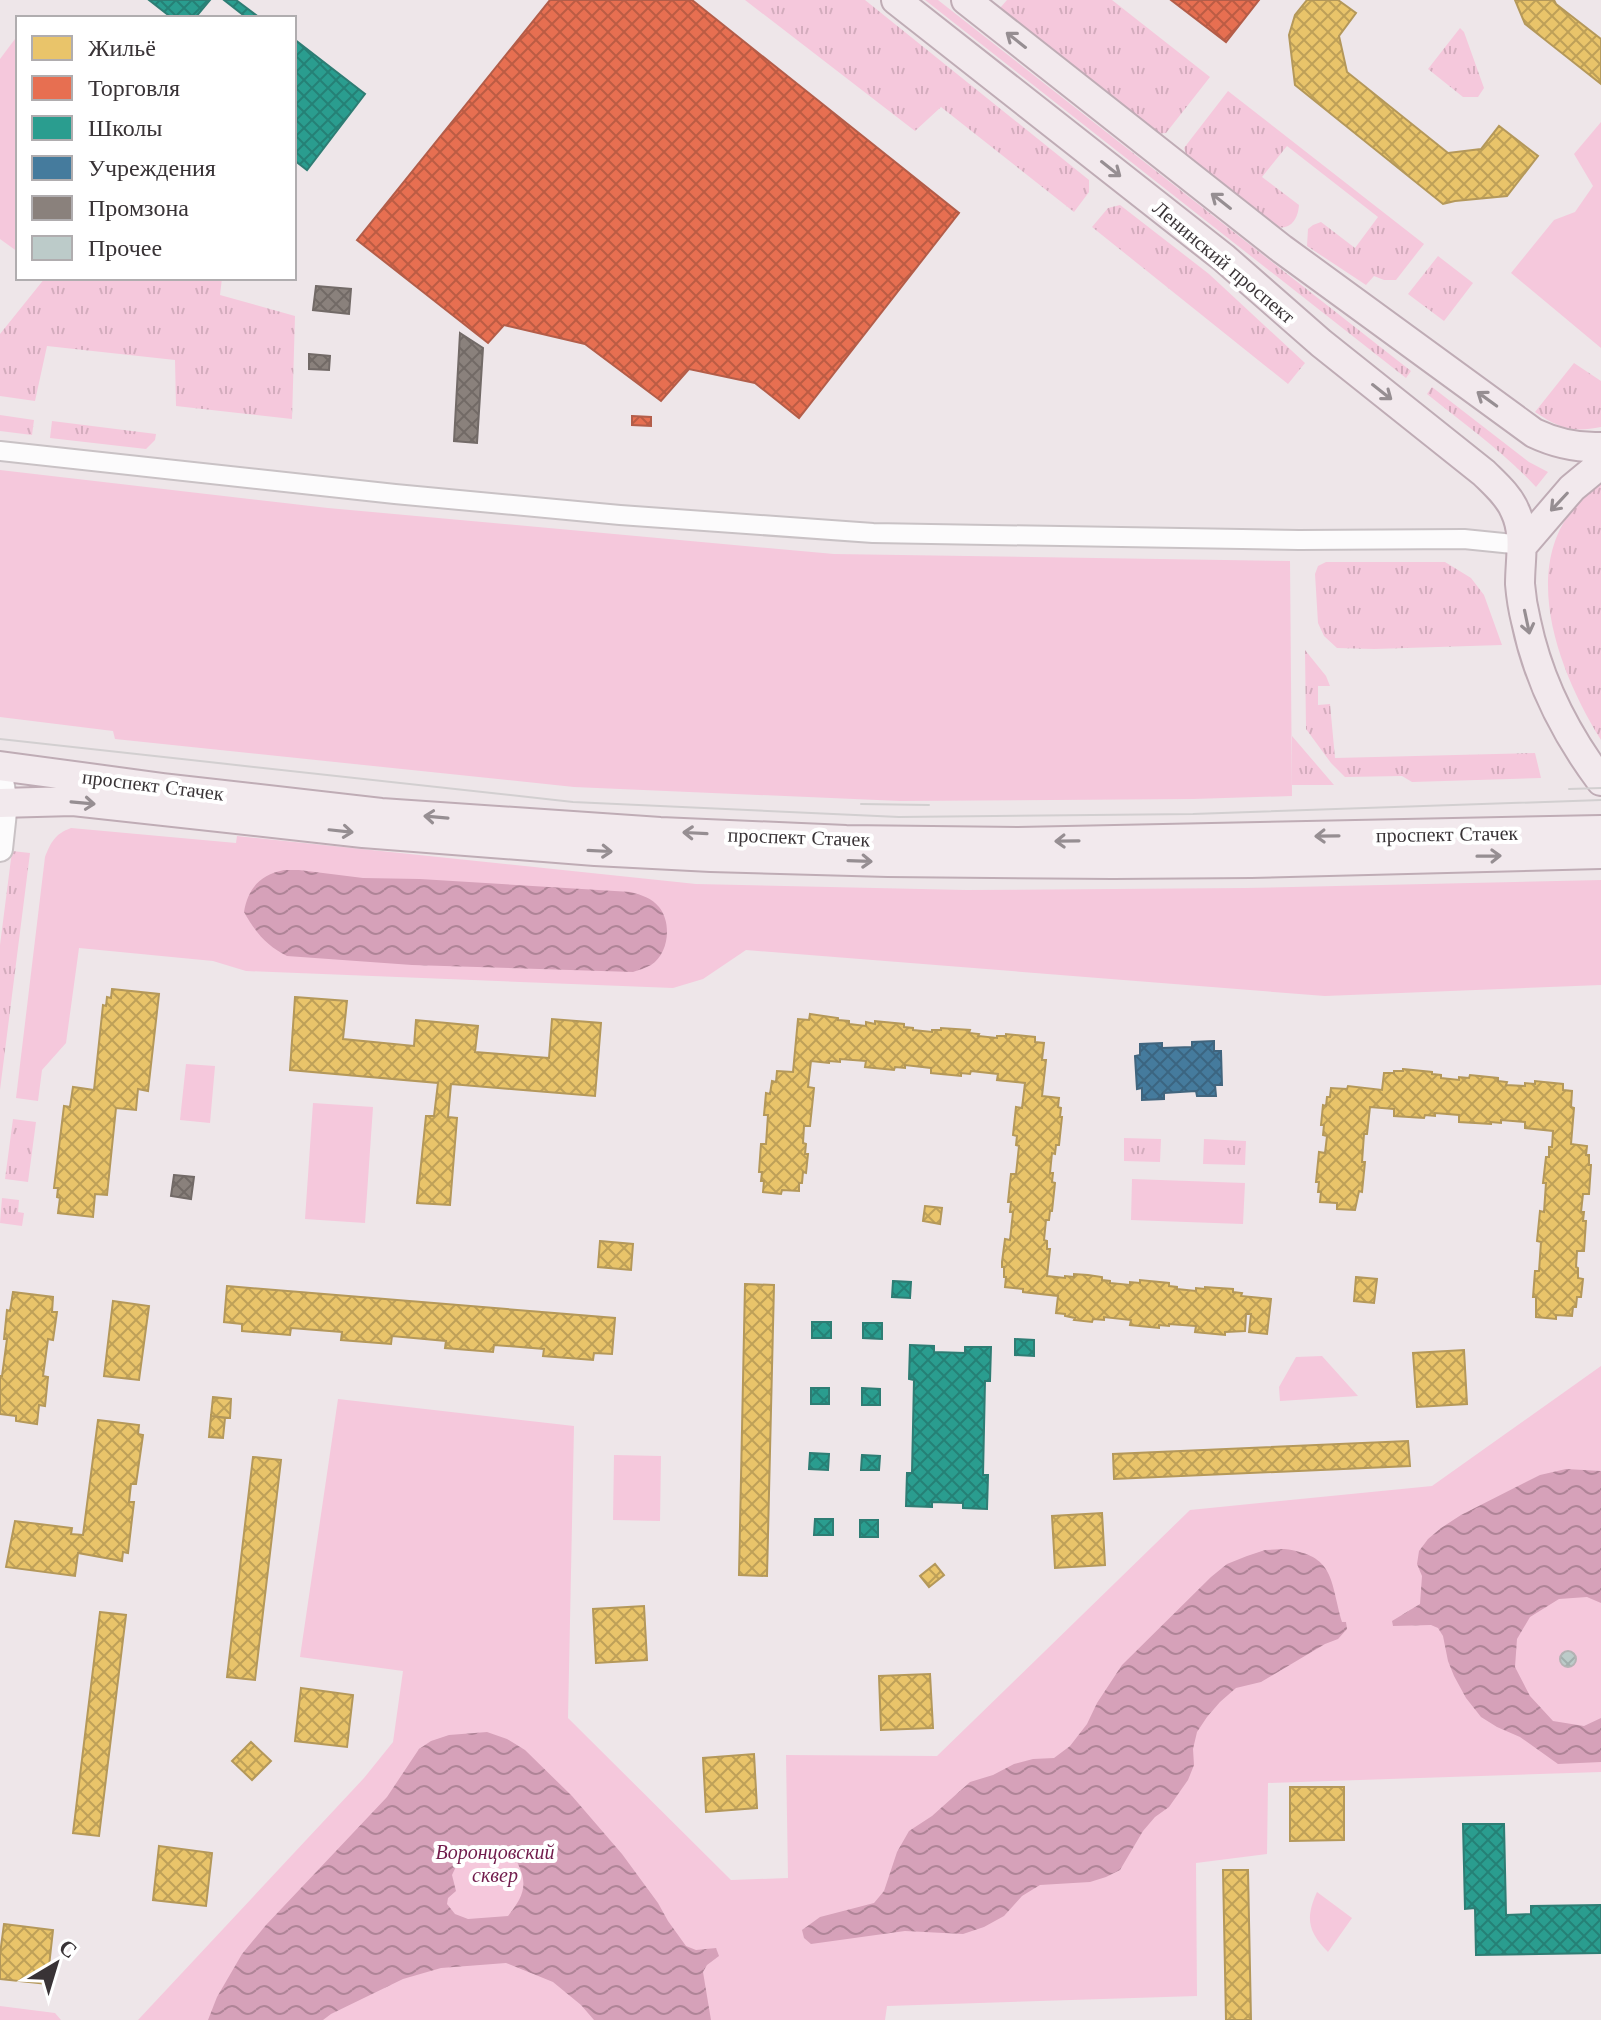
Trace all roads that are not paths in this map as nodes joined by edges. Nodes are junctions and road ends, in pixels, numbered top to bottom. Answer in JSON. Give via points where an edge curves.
{"nodes":[{"id":1,"x":896,"y":0,"type":"edge"},
{"id":2,"x":966,"y":0,"type":"edge"},
{"id":3,"x":1601,"y":447,"type":"edge"},
{"id":4,"x":0,"y":451,"type":"edge"},
{"id":5,"x":1601,"y":464,"type":"edge"},
{"id":6,"x":1523,"y":545,"type":"junction"},
{"id":7,"x":0,"y":766,"type":"edge"},
{"id":8,"x":0,"y":775,"type":"edge"},
{"id":9,"x":1601,"y":781,"type":"edge"},
{"id":10,"x":2,"y":803,"type":"edge"},
{"id":11,"x":1601,"y":830,"type":"edge"},
{"id":12,"x":0,"y":849,"type":"edge"},
{"id":13,"x":1601,"y":854,"type":"edge"}],
"edges":[{"from":1,"to":6,"type":"main road","name":"Ленинский проспект","one_way":true,"via":[[1224,258],[1484,473],[1515,511]]},
{"from":3,"to":2,"type":"main road","one_way":true,"via":[[1552,442],[1534,433],[1282,249]]},
{"from":4,"to":6,"type":"street","via":[[410,496],[873,533],[1464,539]]},
{"from":5,"to":6,"type":"main road","one_way":true,"via":[[1572,488]]},
{"from":6,"to":9,"type":"main road","name":"Ленинский проспект","one_way":true,"via":[[1520,584],[1539,670],[1563,724]]},
{"from":11,"to":7,"type":"main road","name":"проспект Стачек","one_way":true,"via":[[1018,842],[846,840],[381,813]]},
{"from":8,"to":10,"type":"street"},
{"from":10,"to":12,"type":"street"},
{"from":10,"to":13,"type":"main road","name":"проспект Стачек","one_way":true,"via":[[73,801],[363,833],[711,857],[1128,864]]}]}
